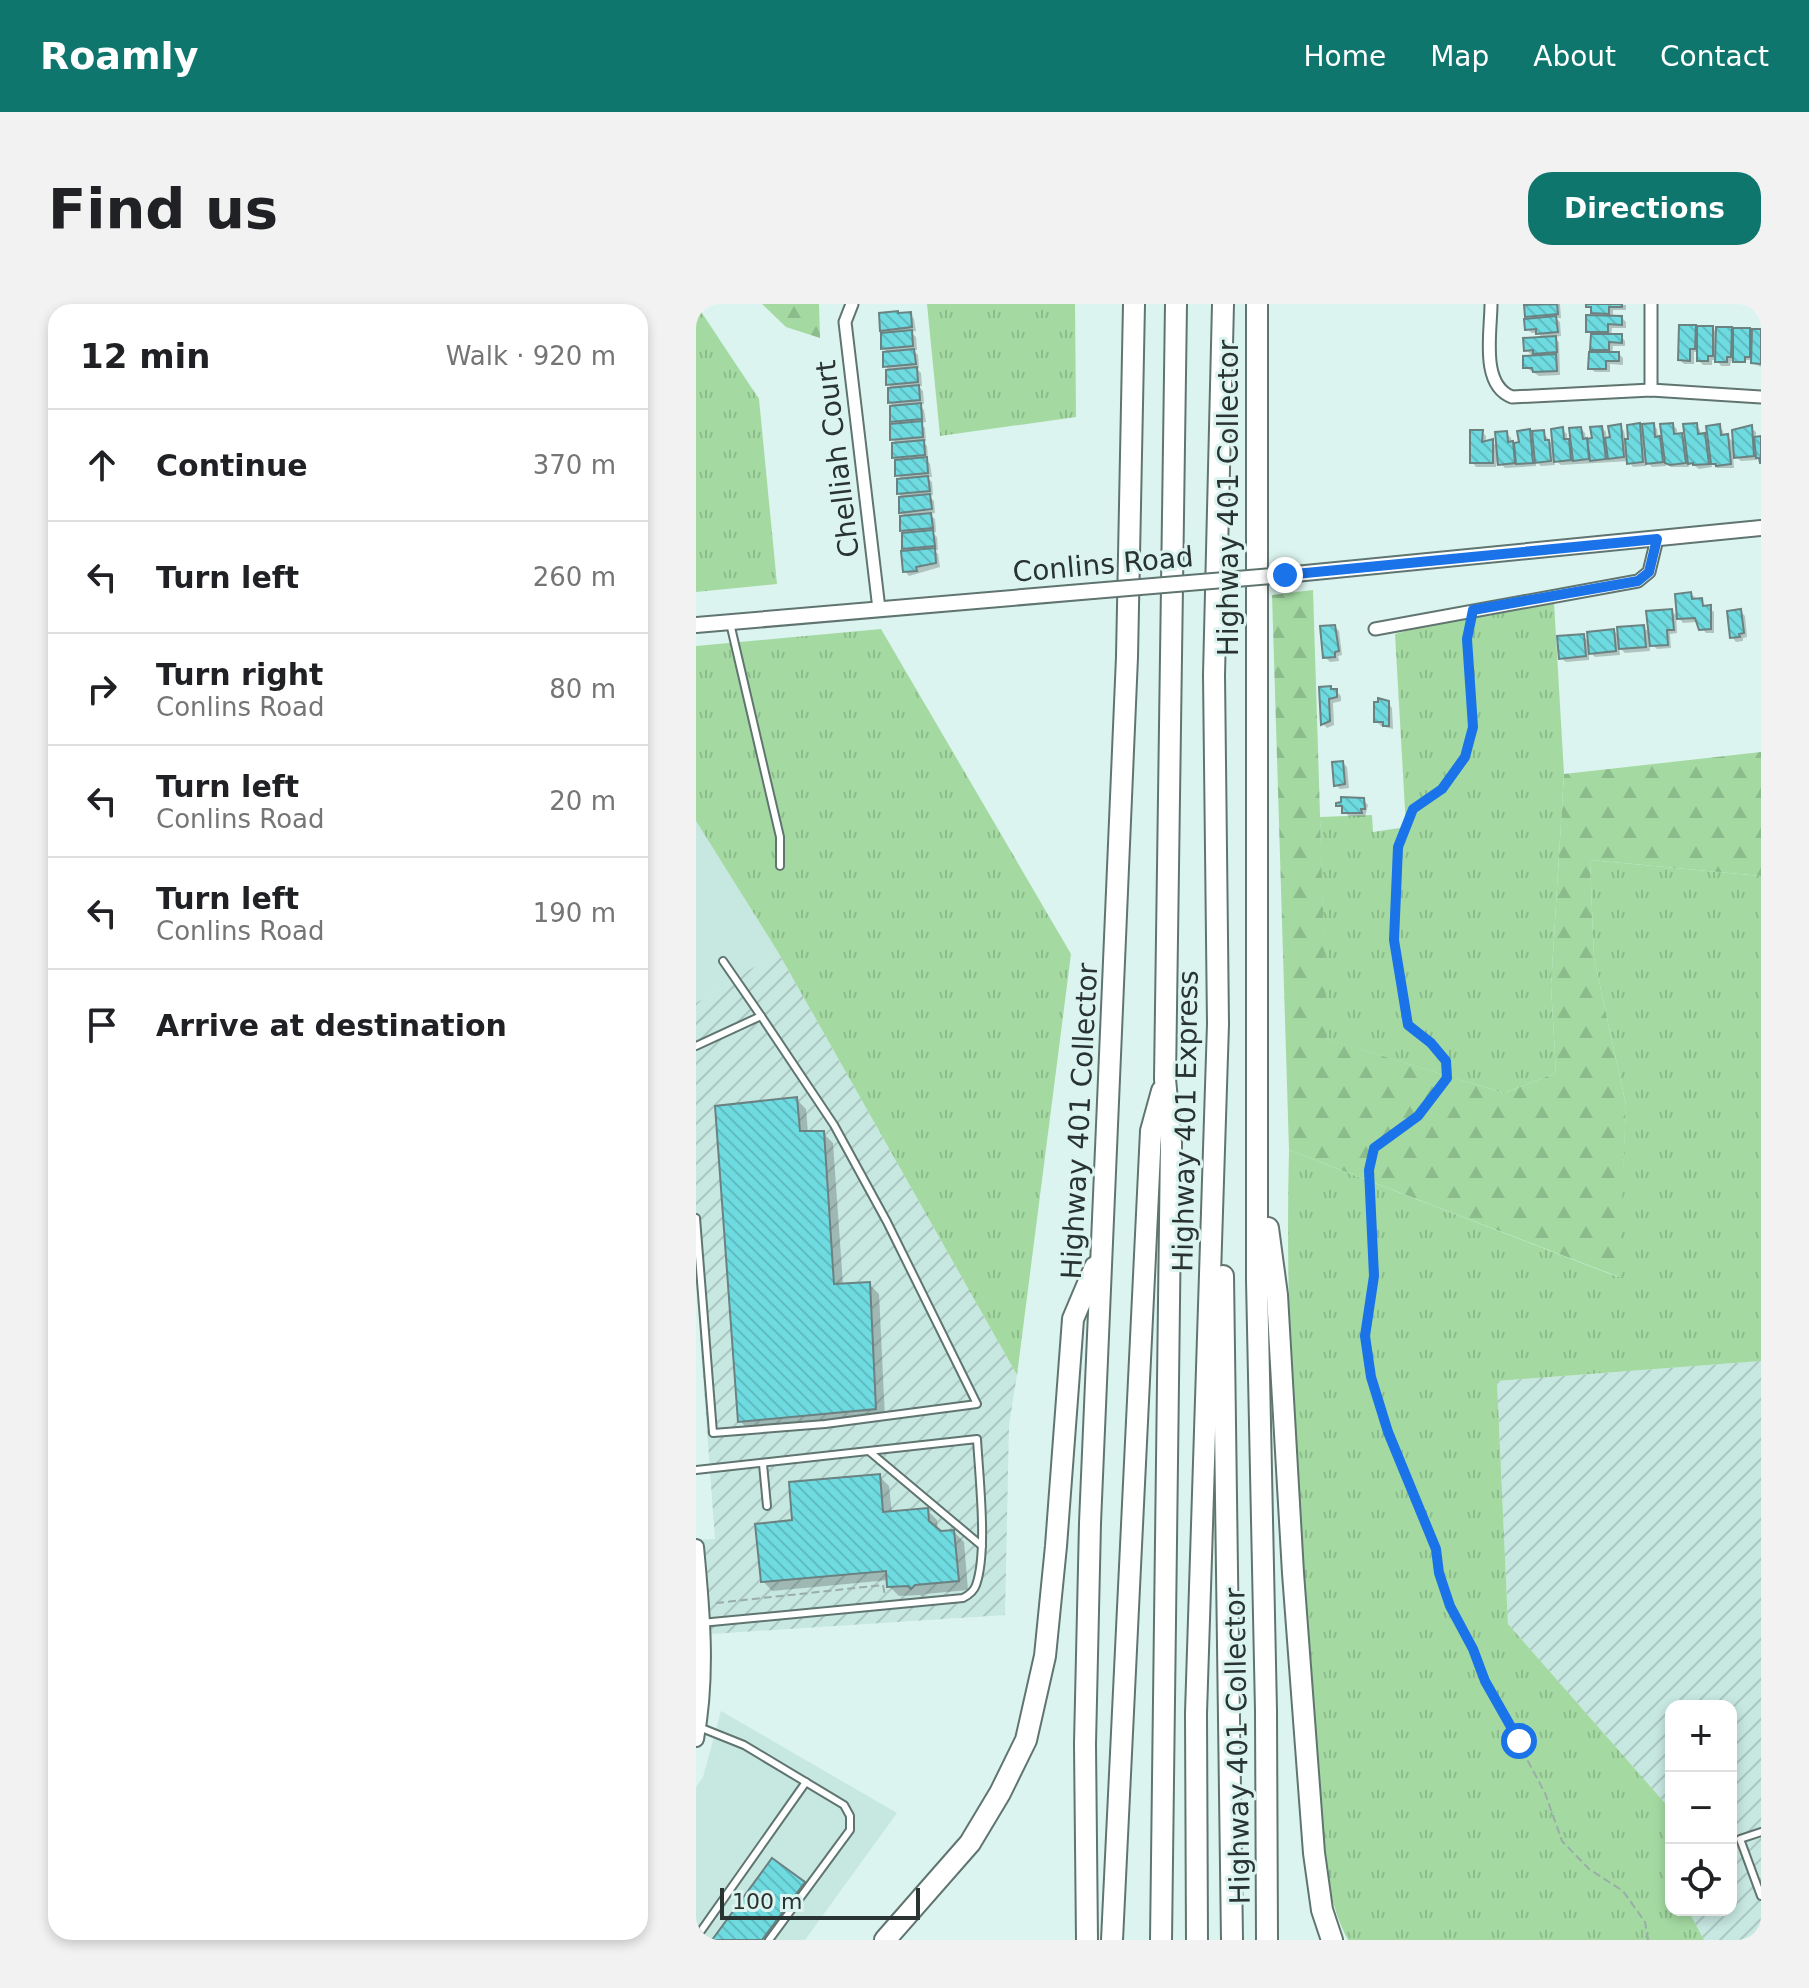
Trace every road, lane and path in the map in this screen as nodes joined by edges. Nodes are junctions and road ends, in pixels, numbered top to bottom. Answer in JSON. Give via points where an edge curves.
{"nodes":[{"id":1,"x":852,"y":304,"type":"edge"},
{"id":2,"x":1134,"y":304,"type":"edge"},
{"id":3,"x":1176,"y":304,"type":"edge"},
{"id":4,"x":1223,"y":304,"type":"edge"},
{"id":5,"x":1257,"y":304,"type":"edge"},
{"id":6,"x":1491,"y":304,"type":"edge"},
{"id":7,"x":1651,"y":304,"type":"edge"},
{"id":8,"x":1651,"y":390,"type":"junction"},
{"id":9,"x":1761,"y":397,"type":"edge"},
{"id":10,"x":1761,"y":528,"type":"edge"},
{"id":11,"x":1657,"y":539,"type":"junction"},
{"id":12,"x":879,"y":609,"type":"junction"},
{"id":13,"x":1473,"y":610,"type":"junction"},
{"id":14,"x":730,"y":622,"type":"junction"},
{"id":15,"x":696,"y":625,"type":"edge"},
{"id":16,"x":1375,"y":629,"type":"dead end"},
{"id":17,"x":780,"y":866,"type":"dead end"},
{"id":18,"x":723,"y":961,"type":"dead end"},
{"id":19,"x":761,"y":1016,"type":"junction"},
{"id":20,"x":1218,"y":1024,"type":"junction"},
{"id":21,"x":696,"y":1046,"type":"edge"},
{"id":22,"x":1165,"y":1079,"type":"junction"},
{"id":23,"x":1259,"y":1161,"type":"junction"},
{"id":24,"x":696,"y":1218,"type":"edge"},
{"id":25,"x":1101,"y":1252,"type":"junction"},
{"id":26,"x":870,"y":1452,"type":"junction"},
{"id":27,"x":763,"y":1464,"type":"junction"},
{"id":28,"x":696,"y":1470,"type":"edge"},
{"id":29,"x":767,"y":1506,"type":"dead end"},
{"id":30,"x":982,"y":1546,"type":"junction"},
{"id":31,"x":696,"y":1547,"type":"edge"},
{"id":32,"x":696,"y":1555,"type":"edge"},
{"id":33,"x":716,"y":1603,"type":"dead end"},
{"id":34,"x":887,"y":1605,"type":"junction"},
{"id":35,"x":701,"y":1623,"type":"junction"},
{"id":36,"x":697,"y":1732,"type":"edge"},
{"id":37,"x":806,"y":1782,"type":"junction"},
{"id":38,"x":1761,"y":1832,"type":"edge"},
{"id":39,"x":1761,"y":1896,"type":"edge"},
{"id":40,"x":696,"y":1938,"type":"edge"},
{"id":41,"x":769,"y":1940,"type":"edge"},
{"id":42,"x":885,"y":1940,"type":"edge"},
{"id":43,"x":1087,"y":1940,"type":"edge"},
{"id":44,"x":1112,"y":1940,"type":"edge"},
{"id":45,"x":1161,"y":1940,"type":"edge"},
{"id":46,"x":1197,"y":1940,"type":"edge"},
{"id":47,"x":1232,"y":1940,"type":"edge"},
{"id":48,"x":1267,"y":1940,"type":"edge"},
{"id":49,"x":1332,"y":1940,"type":"edge"},
{"id":50,"x":1648,"y":1940,"type":"edge"}],
"edges":[{"from":1,"to":12,"type":"street","name":"Chelliah Court","via":[[845,322]]},
{"from":2,"to":25,"type":"highway","name":"Highway 401 Collector","via":[[1127,657]]},
{"from":3,"to":22,"type":"highway","name":"Highway 401 Express"},
{"from":4,"to":20,"type":"highway","name":"Highway 401 Express","via":[[1214,675]]},
{"from":5,"to":23,"type":"highway","name":"Highway 401 Collector"},
{"from":6,"to":8,"type":"street","via":[[1490,363],[1504,394],[1523,398]]},
{"from":7,"to":8,"type":"street"},
{"from":8,"to":9,"type":"street"},
{"from":10,"to":11,"type":"street","name":"Conlins Road"},
{"from":11,"to":12,"type":"street","name":"Conlins Road","bridge":true},
{"from":11,"to":13,"type":"street","via":[[1649,572],[1638,581]]},
{"from":12,"to":14,"type":"street","name":"Conlins Road"},
{"from":13,"to":16,"type":"street"},
{"from":13,"to":50,"type":"path","via":[[1467,639],[1473,727],[1465,757],[1442,789],[1413,809],[1398,847],[1395,891],[1394,940],[1408,1025],[1446,1061],[1447,1078],[1418,1116],[1374,1148],[1369,1170],[1374,1276],[1365,1336],[1388,1432],[1436,1549],[1450,1606],[1485,1681],[1545,1793],[1562,1841],[1589,1869],[1623,1891],[1645,1922]]},
{"from":14,"to":15,"type":"street","name":"Conlins Road"},
{"from":14,"to":17,"type":"lane","via":[[780,837]]},
{"from":18,"to":19,"type":"lane"},
{"from":19,"to":21,"type":"lane"},
{"from":19,"to":24,"type":"lane","via":[[834,1125],[977,1404],[713,1433]]},
{"from":20,"to":46,"type":"highway","name":"Highway 401 Express","via":[[1196,1713]]},
{"from":20,"to":47,"type":"highway"},
{"from":22,"to":44,"type":"highway","via":[[1150,1146]]},
{"from":22,"to":45,"type":"highway","name":"Highway 401 Express","via":[[1171,1143]]},
{"from":23,"to":48,"type":"highway","name":"Highway 401 Collector"},
{"from":23,"to":49,"type":"highway","via":[[1277,1295],[1314,1853]]},
{"from":25,"to":42,"type":"highway","via":[[1073,1319],[1047,1641],[1026,1740],[970,1843]]},
{"from":25,"to":43,"type":"highway","name":"Highway 401 Collector","via":[[1085,1744]]},
{"from":26,"to":27,"type":"lane"},
{"from":26,"to":30,"type":"lane"},
{"from":26,"to":30,"type":"lane","via":[[977,1439]]},
{"from":27,"to":28,"type":"lane"},
{"from":27,"to":29,"type":"lane"},
{"from":30,"to":34,"type":"lane","via":[[970,1594]]},
{"from":31,"to":32,"type":"street"},
{"from":32,"to":35,"type":"street"},
{"from":33,"to":34,"type":"path","via":[[883,1585]]},
{"from":34,"to":35,"type":"lane"},
{"from":35,"to":36,"type":"street"},
{"from":36,"to":37,"type":"lane","via":[[744,1745]]},
{"from":37,"to":40,"type":"lane"},
{"from":37,"to":41,"type":"lane","via":[[844,1805],[850,1830]]},
{"from":38,"to":39,"type":"lane","via":[[1740,1839]]}]}
